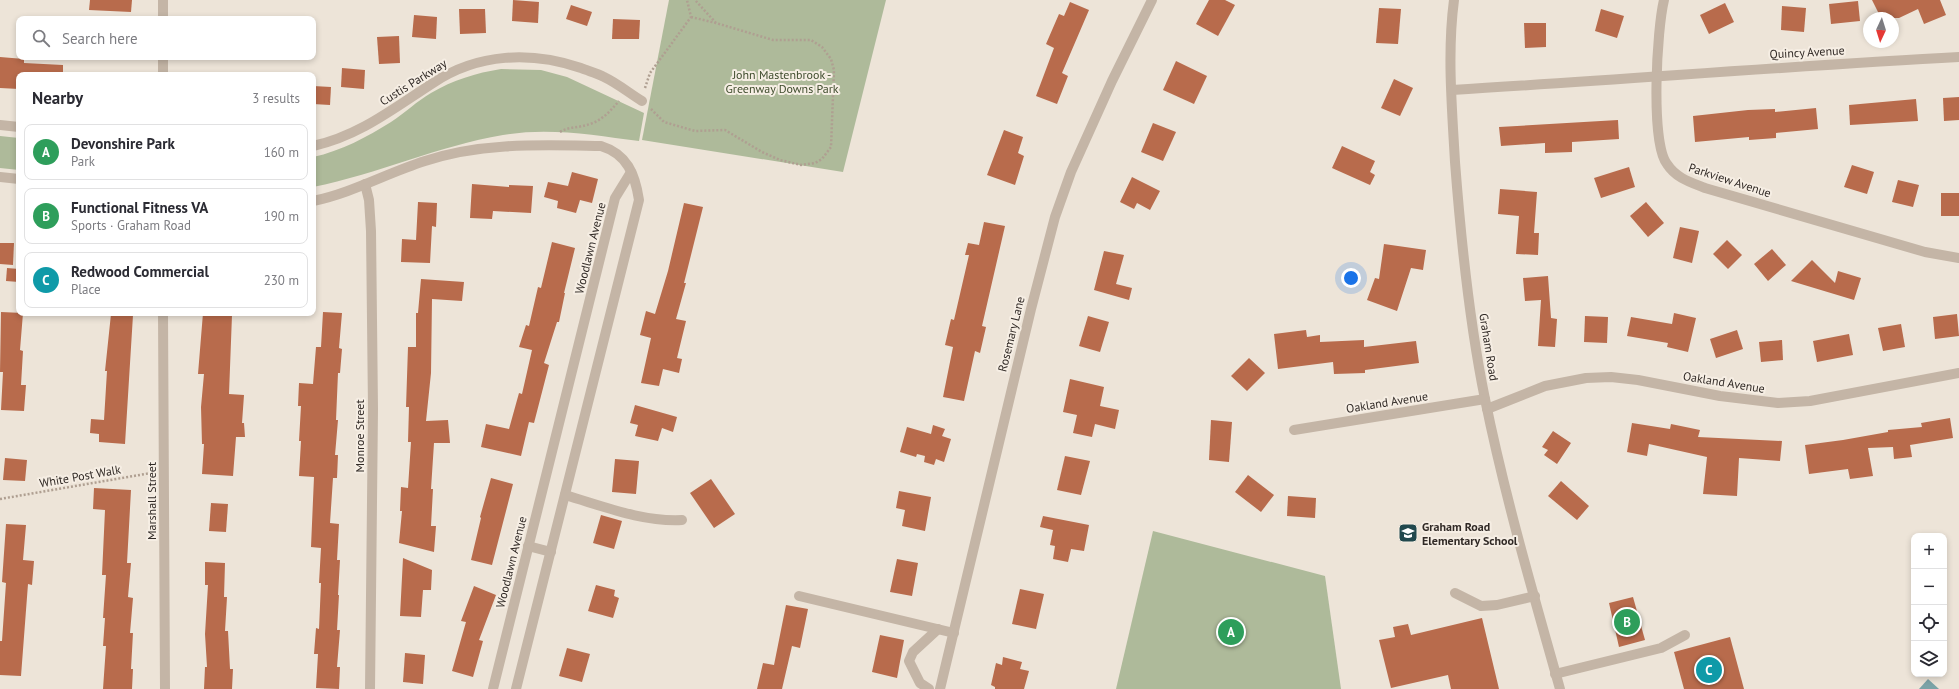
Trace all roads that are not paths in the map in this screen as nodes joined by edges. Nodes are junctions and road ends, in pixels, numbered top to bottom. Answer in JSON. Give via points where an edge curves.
{"nodes":[{"id":1,"x":163,"y":0,"type":"edge"},
{"id":2,"x":1152,"y":0,"type":"edge"},
{"id":3,"x":1454,"y":0,"type":"edge"},
{"id":4,"x":1664,"y":0,"type":"edge"},
{"id":5,"x":163,"y":16,"type":"edge"},
{"id":6,"x":1959,"y":57,"type":"edge"},
{"id":7,"x":163,"y":60,"type":"edge"},
{"id":8,"x":163,"y":72,"type":"edge"},
{"id":9,"x":1658,"y":78,"type":"junction"},
{"id":10,"x":1452,"y":90,"type":"junction"},
{"id":11,"x":642,"y":100,"type":"road end"},
{"id":12,"x":0,"y":125,"type":"edge"},
{"id":13,"x":16,"y":127,"type":"edge"},
{"id":14,"x":316,"y":145,"type":"edge"},
{"id":15,"x":631,"y":172,"type":"junction"},
{"id":16,"x":0,"y":177,"type":"edge"},
{"id":17,"x":16,"y":180,"type":"edge"},
{"id":18,"x":364,"y":184,"type":"junction"},
{"id":19,"x":316,"y":200,"type":"edge"},
{"id":20,"x":1959,"y":258,"type":"edge"},
{"id":21,"x":163,"y":316,"type":"edge"},
{"id":22,"x":1959,"y":373,"type":"edge"},
{"id":23,"x":1486,"y":404,"type":"junction"},
{"id":24,"x":1294,"y":430,"type":"dead end"},
{"id":25,"x":565,"y":495,"type":"junction"},
{"id":26,"x":682,"y":520,"type":"dead end"},
{"id":27,"x":528,"y":546,"type":"junction"},
{"id":28,"x":551,"y":552,"type":"junction"},
{"id":29,"x":1455,"y":593,"type":"dead end"},
{"id":30,"x":799,"y":596,"type":"dead end"},
{"id":31,"x":1535,"y":596,"type":"junction"},
{"id":32,"x":938,"y":629,"type":"junction"},
{"id":33,"x":954,"y":633,"type":"junction"},
{"id":34,"x":1685,"y":634,"type":"dead end"},
{"id":35,"x":1556,"y":674,"type":"junction"},
{"id":36,"x":165,"y":689,"type":"edge"},
{"id":37,"x":370,"y":689,"type":"edge"},
{"id":38,"x":493,"y":689,"type":"edge"},
{"id":39,"x":516,"y":689,"type":"edge"},
{"id":40,"x":929,"y":689,"type":"edge"},
{"id":41,"x":940,"y":689,"type":"edge"},
{"id":42,"x":1560,"y":689,"type":"edge"}],
"edges":[{"from":1,"to":5,"type":"street"},
{"from":2,"to":33,"type":"street","name":"Rosemary Lane","via":[[1071,172],[1055,217]]},
{"from":3,"to":10,"type":"street","name":"Graham Road","via":[[1451,20]]},
{"from":4,"to":9,"type":"street","name":"Parkview Avenue","via":[[1658,39]]},
{"from":6,"to":9,"type":"street","name":"Quincy Avenue","via":[[1719,71]]},
{"from":7,"to":8,"type":"street"},
{"from":9,"to":10,"type":"street"},
{"from":9,"to":20,"type":"street","name":"Parkview Avenue","via":[[1662,153],[1666,163],[1684,180],[1875,238],[1925,252]]},
{"from":10,"to":23,"type":"street","name":"Graham Road","via":[[1459,219],[1468,296]]},
{"from":11,"to":14,"type":"street","name":"Custis Parkway","via":[[603,76],[563,62],[529,57],[504,57],[479,62],[451,73],[358,130]]},
{"from":12,"to":13,"type":"street"},
{"from":15,"to":18,"type":"street","via":[[622,157],[601,146],[493,146],[425,161]]},
{"from":15,"to":25,"type":"street","via":[[639,200]]},
{"from":15,"to":27,"type":"street","name":"Woodlawn Avenue","via":[[615,198]]},
{"from":16,"to":17,"type":"street"},
{"from":18,"to":19,"type":"street"},
{"from":18,"to":37,"type":"street","name":"Monroe Street","via":[[370,200],[371,230],[373,417]]},
{"from":21,"to":36,"type":"street","name":"Marshall Street"},
{"from":22,"to":23,"type":"street","name":"Oakland Avenue","via":[[1810,401],[1778,403],[1727,397],[1638,380],[1586,378],[1545,386]]},
{"from":23,"to":24,"type":"street","name":"Oakland Avenue"},
{"from":23,"to":31,"type":"street","name":"Graham Road","via":[[1517,534]]},
{"from":25,"to":26,"type":"street","via":[[636,516],[664,521]]},
{"from":25,"to":28,"type":"street"},
{"from":27,"to":28,"type":"street"},
{"from":27,"to":38,"type":"street","name":"Woodlawn Avenue"},
{"from":28,"to":39,"type":"street"},
{"from":29,"to":31,"type":"street","via":[[1481,606]]},
{"from":30,"to":32,"type":"street"},
{"from":31,"to":35,"type":"street","name":"Graham Road"},
{"from":32,"to":33,"type":"street"},
{"from":32,"to":40,"type":"street","via":[[913,652],[909,661],[920,683]]},
{"from":33,"to":41,"type":"street","name":"Rosemary Lane"},
{"from":34,"to":35,"type":"street","via":[[1662,648]]},
{"from":35,"to":42,"type":"street","name":"Graham Road"}]}
